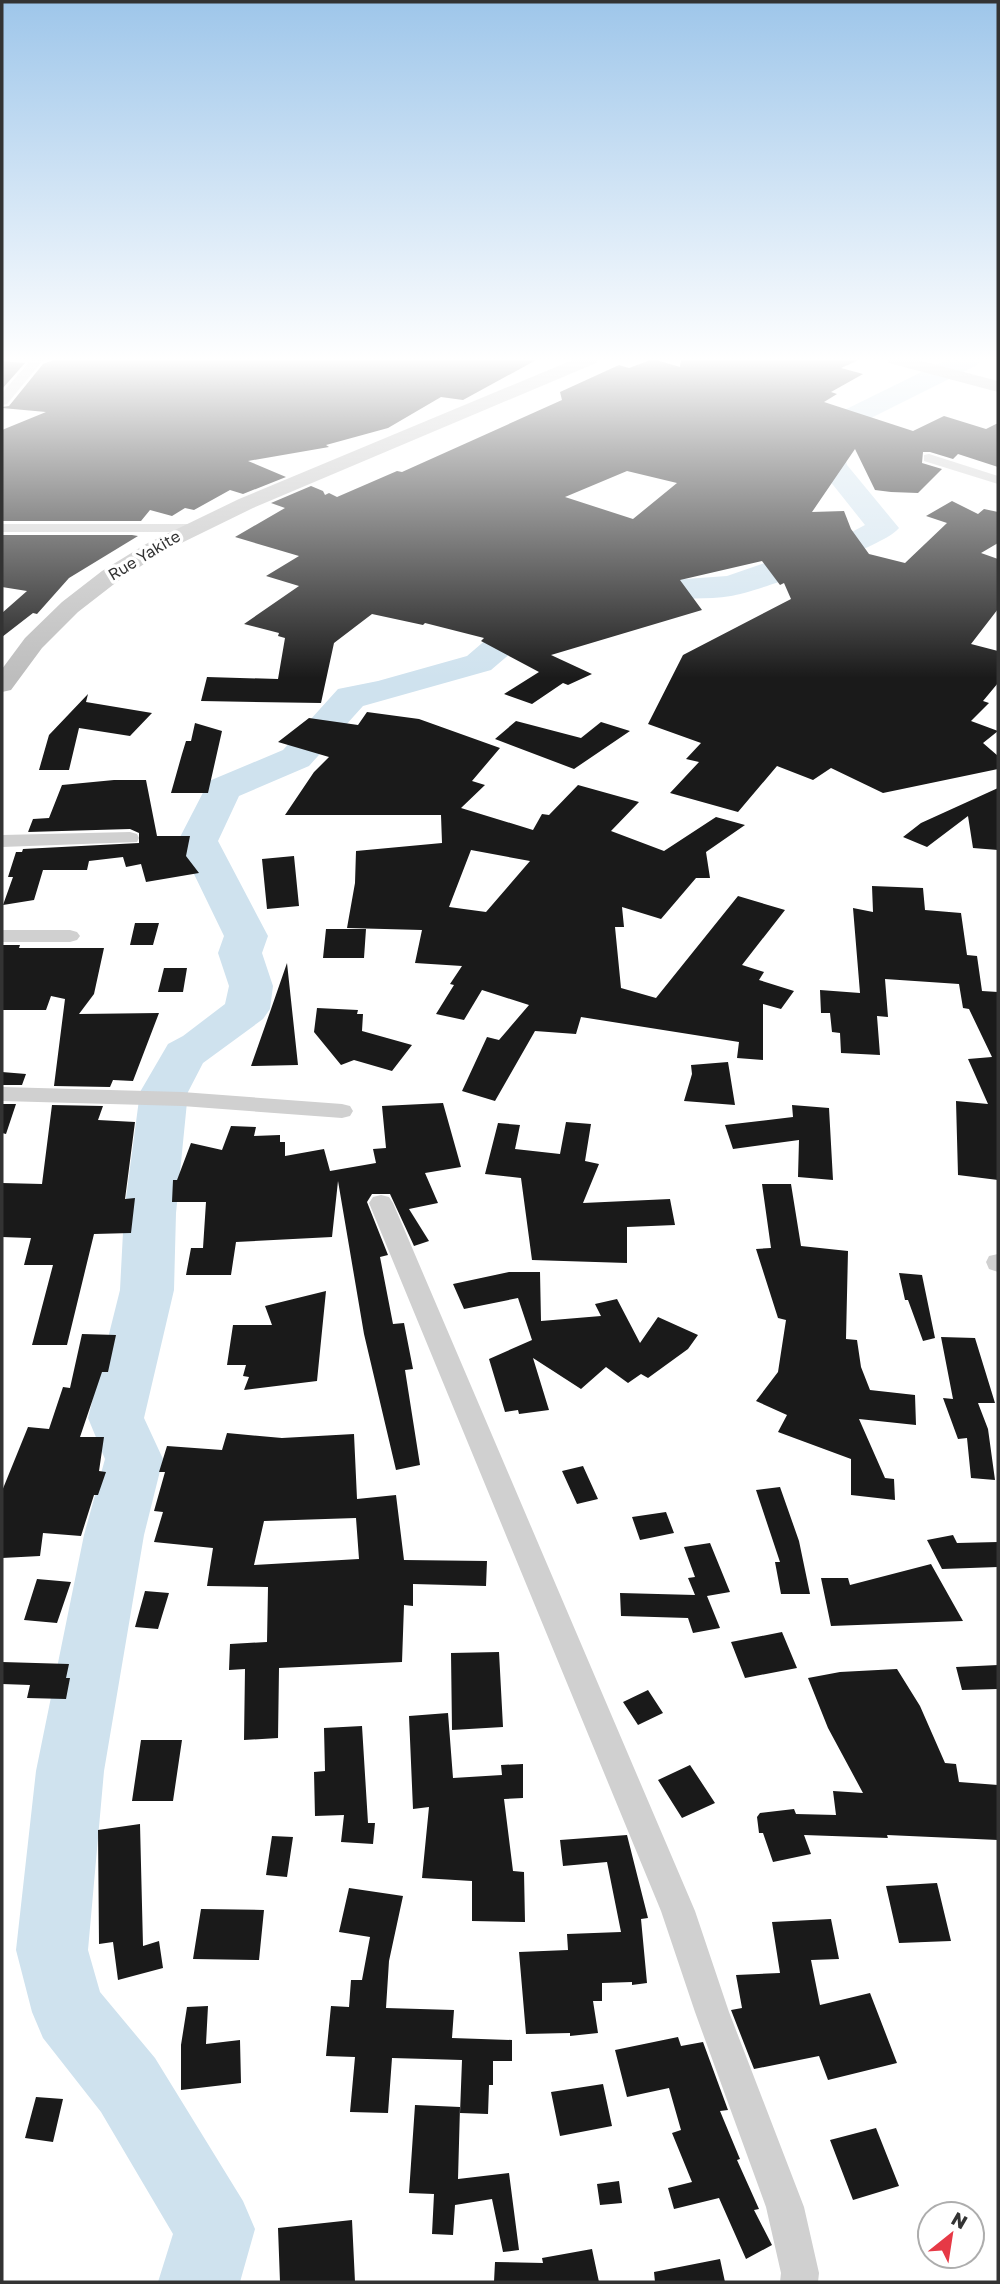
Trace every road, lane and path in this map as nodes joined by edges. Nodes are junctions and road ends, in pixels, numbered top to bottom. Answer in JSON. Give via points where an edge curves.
{"nodes":[{"id":1,"x":338,"y":466,"type":"edge"},
{"id":2,"x":953,"y":466,"type":"edge"},
{"id":3,"x":998,"y":480,"type":"edge"},
{"id":4,"x":2,"y":528,"type":"edge"},
{"id":5,"x":191,"y":528,"type":"junction"},
{"id":6,"x":2,"y":685,"type":"edge"},
{"id":7,"x":130,"y":838,"type":"dead end"},
{"id":8,"x":2,"y":841,"type":"edge"},
{"id":9,"x":2,"y":936,"type":"edge"},
{"id":10,"x":70,"y":936,"type":"dead end"},
{"id":11,"x":2,"y":1094,"type":"edge"},
{"id":12,"x":342,"y":1111,"type":"dead end"},
{"id":13,"x":381,"y":1203,"type":"dead end"},
{"id":14,"x":799,"y":2282,"type":"edge"}],
"edges":[{"from":1,"to":5,"type":"main road","name":"Rue Yakite"},
{"from":2,"to":3,"type":"street"},
{"from":4,"to":5,"type":"street"},
{"from":5,"to":6,"type":"main road","name":"Rue Yakite","via":[[90,588],[19,659]]},
{"from":7,"to":8,"type":"street"},
{"from":9,"to":10,"type":"street"},
{"from":11,"to":12,"type":"street","via":[[182,1099]]},
{"from":13,"to":14,"type":"street","via":[[678,1911],[785,2207]]}]}
